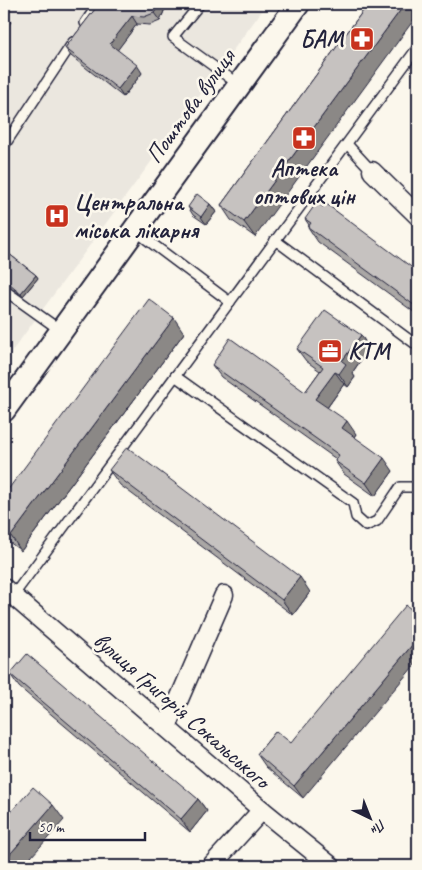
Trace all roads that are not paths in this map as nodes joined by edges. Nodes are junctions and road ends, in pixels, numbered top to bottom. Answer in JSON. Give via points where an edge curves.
{"nodes":[{"id":1,"x":98,"y":4,"type":"edge"},
{"id":2,"x":200,"y":4,"type":"edge"},
{"id":3,"x":298,"y":4,"type":"edge"},
{"id":4,"x":418,"y":47,"type":"edge"},
{"id":5,"x":239,"y":84,"type":"junction"},
{"id":6,"x":346,"y":144,"type":"junction"},
{"id":7,"x":4,"y":146,"type":"edge"},
{"id":8,"x":372,"y":171,"type":"joint"},
{"id":9,"x":418,"y":216,"type":"edge"},
{"id":10,"x":134,"y":229,"type":"junction"},
{"id":11,"x":276,"y":240,"type":"junction"},
{"id":12,"x":4,"y":290,"type":"edge"},
{"id":13,"x":230,"y":302,"type":"junction"},
{"id":14,"x":61,"y":331,"type":"junction"},
{"id":15,"x":418,"y":346,"type":"edge"},
{"id":16,"x":175,"y":376,"type":"junction"},
{"id":17,"x":4,"y":410,"type":"edge"},
{"id":18,"x":416,"y":487,"type":"dead end"},
{"id":19,"x":8,"y":592,"type":"edge"},
{"id":20,"x":224,"y":595,"type":"dead end"},
{"id":21,"x":167,"y":727,"type":"junction"},
{"id":22,"x":262,"y":810,"type":"junction"},
{"id":23,"x":211,"y":866,"type":"edge"},
{"id":24,"x":331,"y":866,"type":"edge"}],
"edges":[{"from":1,"to":7,"type":"lane"},
{"from":2,"to":5,"type":"lane","via":[[173,37]]},
{"from":3,"to":5,"type":"street","name":"Поштова вулиця"},
{"from":4,"to":6,"type":"lane"},
{"from":5,"to":10,"type":"street","name":"Поштова вулиця"},
{"from":6,"to":8,"type":"lane"},
{"from":6,"to":11,"type":"lane"},
{"from":8,"to":9,"type":"street"},
{"from":10,"to":13,"type":"lane"},
{"from":10,"to":14,"type":"street","name":"Поштова вулиця"},
{"from":11,"to":13,"type":"lane"},
{"from":11,"to":15,"type":"lane"},
{"from":12,"to":14,"type":"lane"},
{"from":13,"to":16,"type":"lane"},
{"from":14,"to":17,"type":"street","name":"Поштова вулиця"},
{"from":16,"to":18,"type":"lane","via":[[353,503],[356,517],[366,526],[377,521],[400,487]]},
{"from":16,"to":19,"type":"lane"},
{"from":19,"to":21,"type":"street","name":"вулиця Григорія Сокальського"},
{"from":20,"to":21,"type":"street"},
{"from":21,"to":22,"type":"street","name":"вулиця Григорія Сокальського"},
{"from":22,"to":23,"type":"street"},
{"from":22,"to":24,"type":"street","name":"вулиця Григорія Сокальського"}]}
